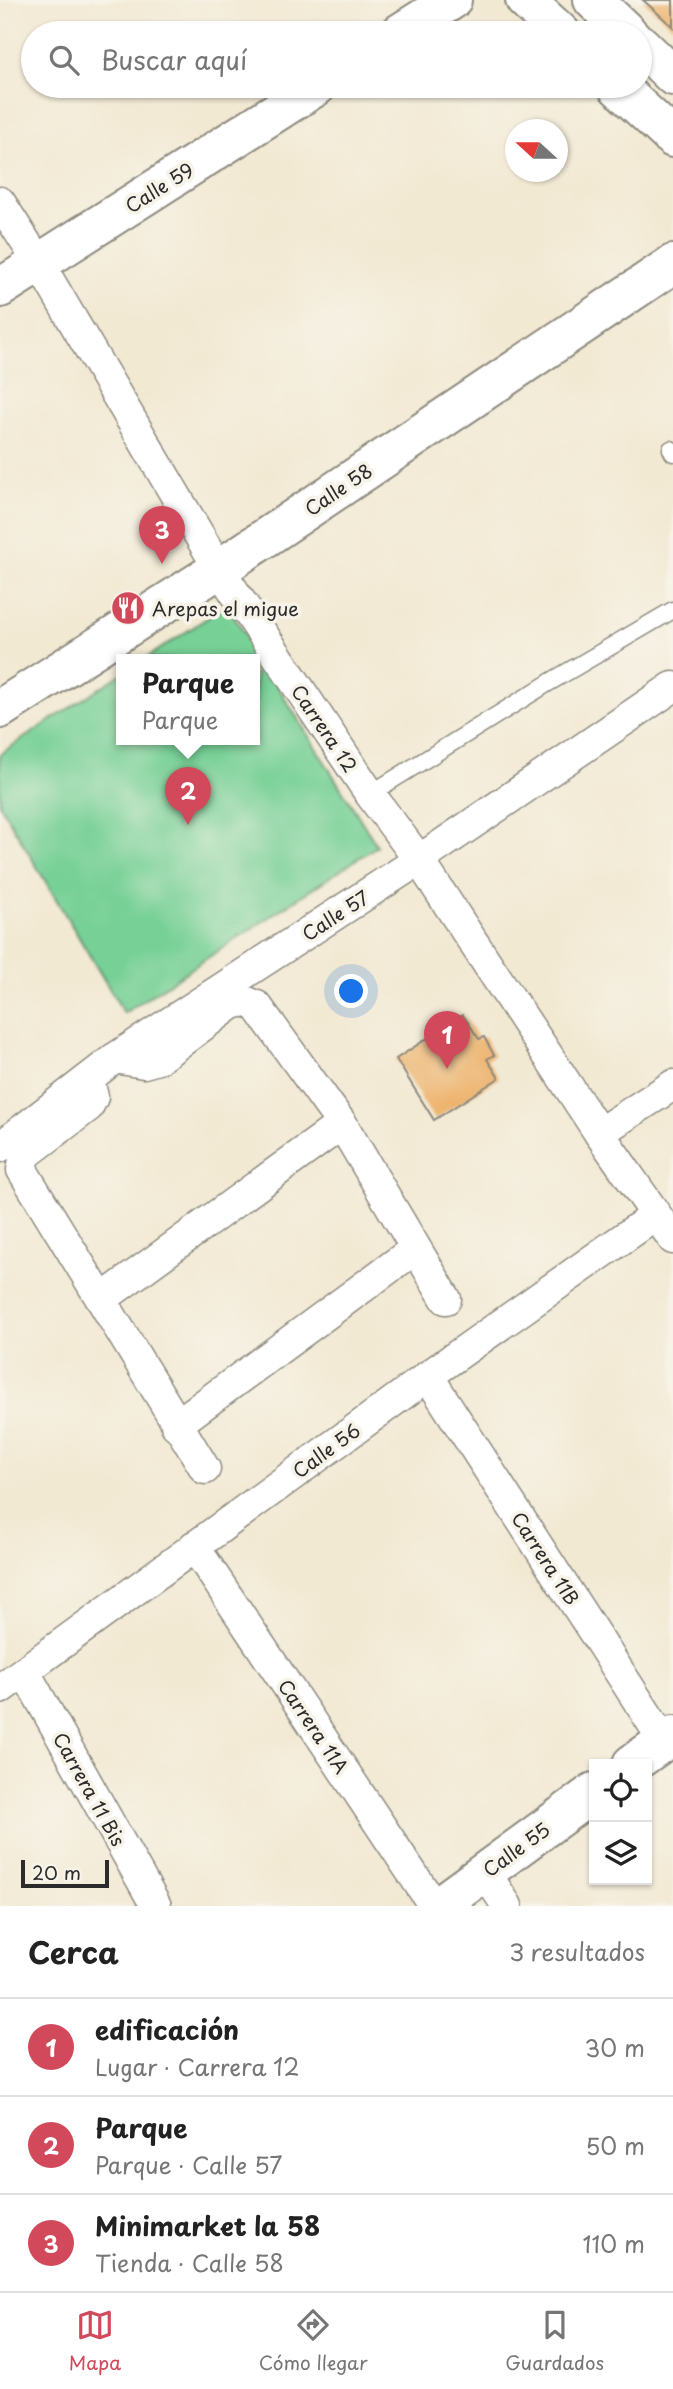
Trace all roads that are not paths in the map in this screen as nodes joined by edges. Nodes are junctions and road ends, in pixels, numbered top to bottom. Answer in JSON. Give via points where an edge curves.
{"nodes":[{"id":1,"x":452,"y":0,"type":"edge"},
{"id":2,"x":525,"y":0,"type":"edge"},
{"id":3,"x":593,"y":0,"type":"edge"},
{"id":4,"x":419,"y":21,"type":"edge"},
{"id":5,"x":548,"y":21,"type":"edge"},
{"id":6,"x":615,"y":21,"type":"edge"},
{"id":7,"x":652,"y":56,"type":"edge"},
{"id":8,"x":673,"y":76,"type":"edge"},
{"id":9,"x":298,"y":98,"type":"edge"},
{"id":10,"x":630,"y":98,"type":"edge"},
{"id":11,"x":673,"y":138,"type":"edge"},
{"id":12,"x":0,"y":202,"type":"edge"},
{"id":13,"x":39,"y":263,"type":"junction"},
{"id":14,"x":673,"y":264,"type":"edge"},
{"id":15,"x":0,"y":288,"type":"edge"},
{"id":16,"x":219,"y":569,"type":"junction"},
{"id":17,"x":673,"y":610,"type":"edge"},
{"id":18,"x":673,"y":687,"type":"edge"},
{"id":19,"x":0,"y":709,"type":"edge"},
{"id":20,"x":370,"y":794,"type":"junction"},
{"id":21,"x":419,"y":860,"type":"junction"},
{"id":22,"x":116,"y":1058,"type":"junction"},
{"id":23,"x":89,"y":1080,"type":"junction"},
{"id":24,"x":673,"y":1085,"type":"edge"},
{"id":25,"x":342,"y":1124,"type":"junction"},
{"id":26,"x":599,"y":1133,"type":"junction"},
{"id":27,"x":0,"y":1147,"type":"edge"},
{"id":28,"x":665,"y":1227,"type":"edge"},
{"id":29,"x":415,"y":1249,"type":"junction"},
{"id":30,"x":102,"y":1299,"type":"junction"},
{"id":31,"x":446,"y":1299,"type":"dead end"},
{"id":32,"x":428,"y":1376,"type":"junction"},
{"id":33,"x":176,"y":1425,"type":"junction"},
{"id":34,"x":205,"y":1469,"type":"dead end"},
{"id":35,"x":194,"y":1546,"type":"junction"},
{"id":36,"x":25,"y":1672,"type":"junction"},
{"id":37,"x":0,"y":1689,"type":"edge"},
{"id":38,"x":668,"y":1738,"type":"edge"},
{"id":39,"x":639,"y":1759,"type":"edge"},
{"id":40,"x":589,"y":1796,"type":"edge"},
{"id":41,"x":485,"y":1872,"type":"junction"},
{"id":42,"x":156,"y":1906,"type":"edge"},
{"id":43,"x":436,"y":1906,"type":"edge"},
{"id":44,"x":507,"y":1906,"type":"edge"}],
"edges":[{"from":1,"to":4,"type":"street"},
{"from":2,"to":5,"type":"street"},
{"from":3,"to":6,"type":"street"},
{"from":7,"to":8,"type":"street"},
{"from":9,"to":13,"type":"street","name":"Calle 59"},
{"from":10,"to":11,"type":"street"},
{"from":12,"to":13,"type":"street","name":"Carrera 12"},
{"from":13,"to":15,"type":"street","name":"Calle 59"},
{"from":13,"to":16,"type":"street","name":"Carrera 12"},
{"from":14,"to":16,"type":"street","name":"Calle 58"},
{"from":16,"to":19,"type":"street","name":"Calle 58"},
{"from":16,"to":20,"type":"street","name":"Carrera 12"},
{"from":17,"to":20,"type":"lane"},
{"from":18,"to":21,"type":"street","name":"Calle 57"},
{"from":20,"to":21,"type":"street","name":"Carrera 12"},
{"from":21,"to":22,"type":"street","name":"Calle 57"},
{"from":21,"to":26,"type":"street","name":"Carrera 12"},
{"from":22,"to":23,"type":"street","name":"Calle 57"},
{"from":22,"to":25,"type":"street","via":[[144,1063],[158,1059],[232,1004],[245,1001],[257,1006]]},
{"from":23,"to":27,"type":"street","name":"Calle 57"},
{"from":23,"to":30,"type":"street","via":[[93,1097],[88,1107],[25,1155],[22,1170]]},
{"from":24,"to":26,"type":"street"},
{"from":25,"to":29,"type":"street"},
{"from":25,"to":30,"type":"street"},
{"from":26,"to":28,"type":"street","name":"Carrera 12"},
{"from":28,"to":32,"type":"street","name":"Calle 56"},
{"from":29,"to":31,"type":"street"},
{"from":29,"to":33,"type":"street"},
{"from":30,"to":33,"type":"street"},
{"from":32,"to":35,"type":"street","name":"Calle 56"},
{"from":32,"to":38,"type":"street","name":"Carrera 11B"},
{"from":33,"to":34,"type":"street"},
{"from":35,"to":36,"type":"street","name":"Calle 56"},
{"from":35,"to":43,"type":"street","name":"Carrera 11A"},
{"from":36,"to":37,"type":"street","name":"Calle 56"},
{"from":36,"to":42,"type":"street","name":"Carrera 11 Bis"},
{"from":38,"to":39,"type":"street"},
{"from":40,"to":41,"type":"street","name":"Calle 55"},
{"from":41,"to":43,"type":"street","name":"Calle 55"},
{"from":41,"to":44,"type":"street"}]}
